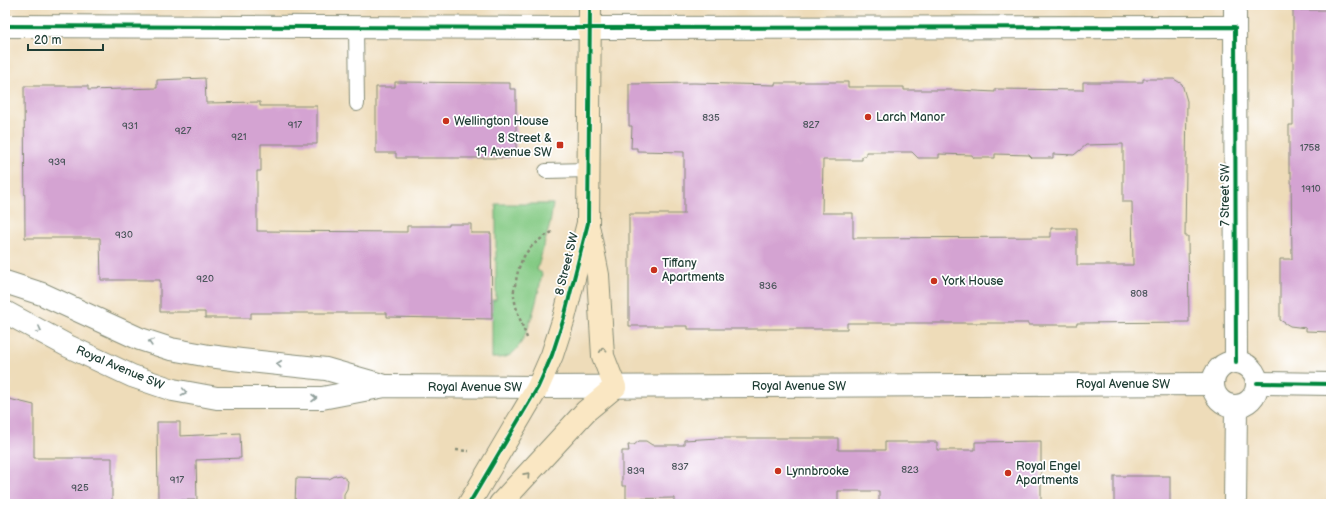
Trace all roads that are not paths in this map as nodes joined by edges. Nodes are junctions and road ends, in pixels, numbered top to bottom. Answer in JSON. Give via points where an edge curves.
{"nodes":[{"id":1,"x":590,"y":5,"type":"edge"},
{"id":2,"x":1235,"y":5,"type":"edge"},
{"id":3,"x":5,"y":26,"type":"edge"},
{"id":4,"x":356,"y":27,"type":"junction"},
{"id":5,"x":1235,"y":27,"type":"junction"},
{"id":6,"x":590,"y":28,"type":"junction"},
{"id":7,"x":357,"y":104,"type":"dead end"},
{"id":8,"x":588,"y":170,"type":"junction"},
{"id":9,"x":546,"y":171,"type":"dead end"},
{"id":10,"x":588,"y":223,"type":"junction"},
{"id":11,"x":5,"y":282,"type":"edge"},
{"id":12,"x":5,"y":312,"type":"edge"},
{"id":13,"x":1236,"y":362,"type":"junction"},
{"id":14,"x":1257,"y":383,"type":"junction"},
{"id":15,"x":1213,"y":384,"type":"junction"},
{"id":16,"x":1331,"y":384,"type":"edge"},
{"id":17,"x":385,"y":386,"type":"junction"},
{"id":18,"x":538,"y":387,"type":"junction"},
{"id":19,"x":614,"y":387,"type":"junction"},
{"id":20,"x":1236,"y":406,"type":"junction"},
{"id":21,"x":469,"y":504,"type":"edge"},
{"id":22,"x":500,"y":504,"type":"edge"},
{"id":23,"x":1235,"y":504,"type":"edge"}],
"edges":[{"from":1,"to":6,"type":"street","name":"8 Street SW"},
{"from":2,"to":5,"type":"street","name":"7 Street SW"},
{"from":3,"to":4,"type":"street"},
{"from":4,"to":6,"type":"street"},
{"from":4,"to":7,"type":"lane"},
{"from":5,"to":6,"type":"street"},
{"from":5,"to":13,"type":"street","name":"7 Street SW"},
{"from":6,"to":8,"type":"street","name":"8 Street SW"},
{"from":8,"to":9,"type":"lane"},
{"from":8,"to":10,"type":"street","name":"8 Street SW"},
{"from":10,"to":18,"type":"street","name":"8 Street SW","via":[[564,318]]},
{"from":19,"to":10,"type":"street","one_way":true,"via":[[603,356],[598,275]]},
{"from":17,"to":11,"type":"street","name":"Royal Avenue SW","one_way":true,"via":[[326,369],[215,357],[171,349],[134,336],[42,294]]},
{"from":12,"to":17,"type":"street","name":"Royal Avenue SW","one_way":true,"via":[[68,346],[173,390],[217,398],[322,398]]},
{"from":13,"to":14,"type":"street","via":[[1248,366],[1254,372]]},
{"from":13,"to":15,"type":"street","via":[[1222,366],[1215,375]]},
{"from":14,"to":16,"type":"street"},
{"from":14,"to":20,"type":"street","via":[[1252,399],[1246,404]]},
{"from":15,"to":19,"type":"street","name":"Royal Avenue SW"},
{"from":15,"to":20,"type":"street","via":[[1214,394],[1222,402]]},
{"from":17,"to":18,"type":"street","name":"Royal Avenue SW"},
{"from":18,"to":19,"type":"street","name":"Royal Avenue SW"},
{"from":18,"to":21,"type":"street","name":"8 Street SW"},
{"from":22,"to":19,"type":"street","one_way":true,"via":[[586,411]]},
{"from":20,"to":23,"type":"street"}]}
